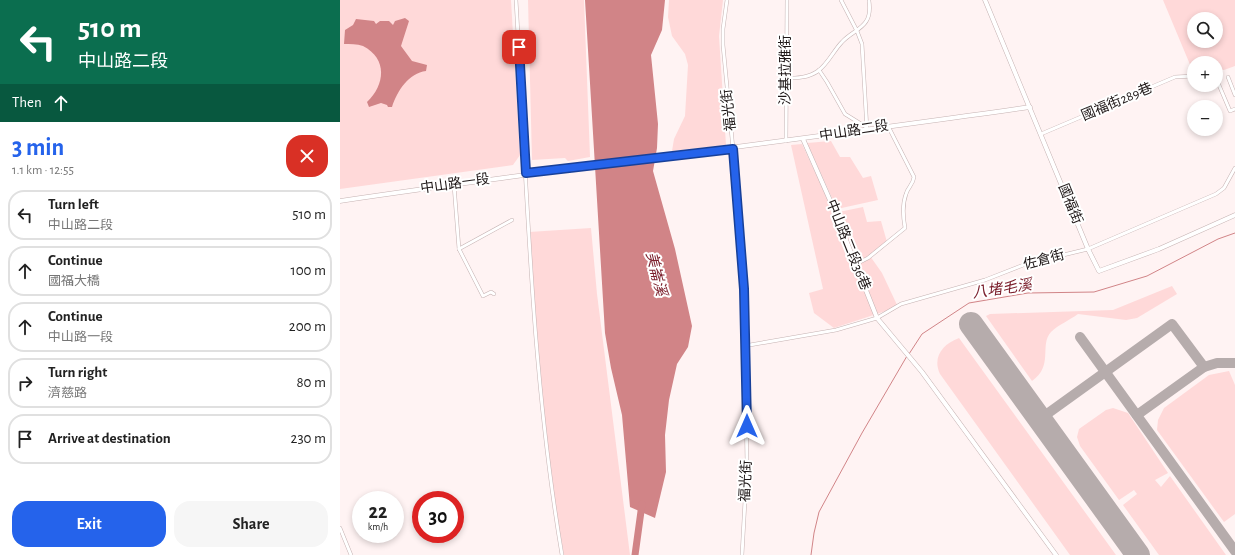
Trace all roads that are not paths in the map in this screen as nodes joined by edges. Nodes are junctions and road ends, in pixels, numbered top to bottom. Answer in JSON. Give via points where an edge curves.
{"nodes":[{"id":1,"x":516,"y":0,"type":"edge"},
{"id":2,"x":727,"y":0,"type":"edge"},
{"id":3,"x":787,"y":0,"type":"edge"},
{"id":4,"x":840,"y":0,"type":"edge"},
{"id":5,"x":985,"y":0,"type":"edge"},
{"id":6,"x":869,"y":1,"type":"dead end"},
{"id":7,"x":857,"y":31,"type":"junction"},
{"id":8,"x":819,"y":70,"type":"junction"},
{"id":9,"x":1187,"y":76,"type":"edge"},
{"id":10,"x":1228,"y":77,"type":"dead end"},
{"id":11,"x":786,"y":78,"type":"junction"},
{"id":12,"x":1222,"y":92,"type":"edge"},
{"id":13,"x":1235,"y":95,"type":"edge"},
{"id":14,"x":1030,"y":107,"type":"junction"},
{"id":15,"x":1235,"y":109,"type":"edge"},
{"id":16,"x":888,"y":126,"type":"junction"},
{"id":17,"x":866,"y":128,"type":"junction"},
{"id":18,"x":1042,"y":134,"type":"junction"},
{"id":19,"x":803,"y":139,"type":"junction"},
{"id":20,"x":786,"y":141,"type":"junction"},
{"id":21,"x":733,"y":149,"type":"junction"},
{"id":22,"x":569,"y":168,"type":"joint"},
{"id":23,"x":1235,"y":168,"type":"edge"},
{"id":24,"x":526,"y":173,"type":"junction"},
{"id":25,"x":454,"y":185,"type":"junction"},
{"id":26,"x":340,"y":201,"type":"edge"},
{"id":27,"x":1235,"y":215,"type":"edge"},
{"id":28,"x":512,"y":220,"type":"dead end"},
{"id":29,"x":1088,"y":248,"type":"junction"},
{"id":30,"x":459,"y":249,"type":"junction"},
{"id":31,"x":856,"y":264,"type":"junction"},
{"id":32,"x":494,"y":294,"type":"dead end"},
{"id":33,"x":877,"y":318,"type":"junction"},
{"id":34,"x":744,"y":346,"type":"junction"},
{"id":35,"x":340,"y":528,"type":"edge"},
{"id":36,"x":351,"y":555,"type":"edge"},
{"id":37,"x":562,"y":555,"type":"edge"},
{"id":38,"x":742,"y":555,"type":"edge"},
{"id":39,"x":1056,"y":555,"type":"edge"}],
"edges":[{"from":1,"to":24,"type":"street"},
{"from":2,"to":21,"type":"street","name":"福光街","via":[[723,45]]},
{"from":3,"to":11,"type":"street","name":"沙基拉雅街"},
{"from":4,"to":7,"type":"street"},
{"from":5,"to":14,"type":"street","name":"國福街"},
{"from":6,"to":7,"type":"street","via":[[867,18]]},
{"from":7,"to":8,"type":"street","via":[[843,41]]},
{"from":7,"to":17,"type":"street","via":[[862,44]]},
{"from":8,"to":11,"type":"street","via":[[806,77]]},
{"from":8,"to":17,"type":"street","via":[[845,114]]},
{"from":9,"to":18,"type":"street","name":"國福街289巷","via":[[1175,77]]},
{"from":10,"to":13,"type":"street"},
{"from":11,"to":20,"type":"street","name":"沙基拉雅街"},
{"from":12,"to":15,"type":"street","via":[[1230,110]]},
{"from":14,"to":16,"type":"street","name":"中山路二段"},
{"from":14,"to":18,"type":"street","name":"國福街"},
{"from":16,"to":17,"type":"street","name":"中山路二段"},
{"from":16,"to":31,"type":"street","via":[[914,177],[914,183],[906,192],[903,211],[905,228],[868,258]]},
{"from":17,"to":19,"type":"street","name":"中山路二段"},
{"from":18,"to":29,"type":"street","name":"國福街"},
{"from":19,"to":20,"type":"street","name":"中山路二段"},
{"from":19,"to":31,"type":"street","name":"中山路二段36巷"},
{"from":20,"to":21,"type":"street","name":"中山路二段"},
{"from":21,"to":22,"type":"street","name":"中山路二段"},
{"from":21,"to":34,"type":"street","name":"福光街","via":[[744,289]]},
{"from":22,"to":24,"type":"street","name":"中山路一段"},
{"from":23,"to":29,"type":"street","name":"佐倉街","via":[[1224,188],[1216,194]]},
{"from":24,"to":25,"type":"street","name":"中山路一段"},
{"from":24,"to":37,"type":"street","via":[[538,380],[546,454]]},
{"from":25,"to":26,"type":"street","name":"中山路一段"},
{"from":25,"to":30,"type":"street"},
{"from":27,"to":29,"type":"street","name":"國福街","via":[[1159,249],[1099,271]]},
{"from":28,"to":30,"type":"street"},
{"from":29,"to":33,"type":"street","name":"佐倉街","via":[[1026,264],[985,280],[902,304]]},
{"from":30,"to":32,"type":"street","via":[[483,296],[491,292]]},
{"from":31,"to":33,"type":"street","name":"中山路二段36巷"},
{"from":33,"to":34,"type":"street","name":"佐倉街","via":[[836,330]]},
{"from":33,"to":39,"type":"street","name":"中山路二段36巷","via":[[902,346]]},
{"from":34,"to":38,"type":"street","name":"福光街","via":[[747,451]]},
{"from":35,"to":36,"type":"street"}]}
